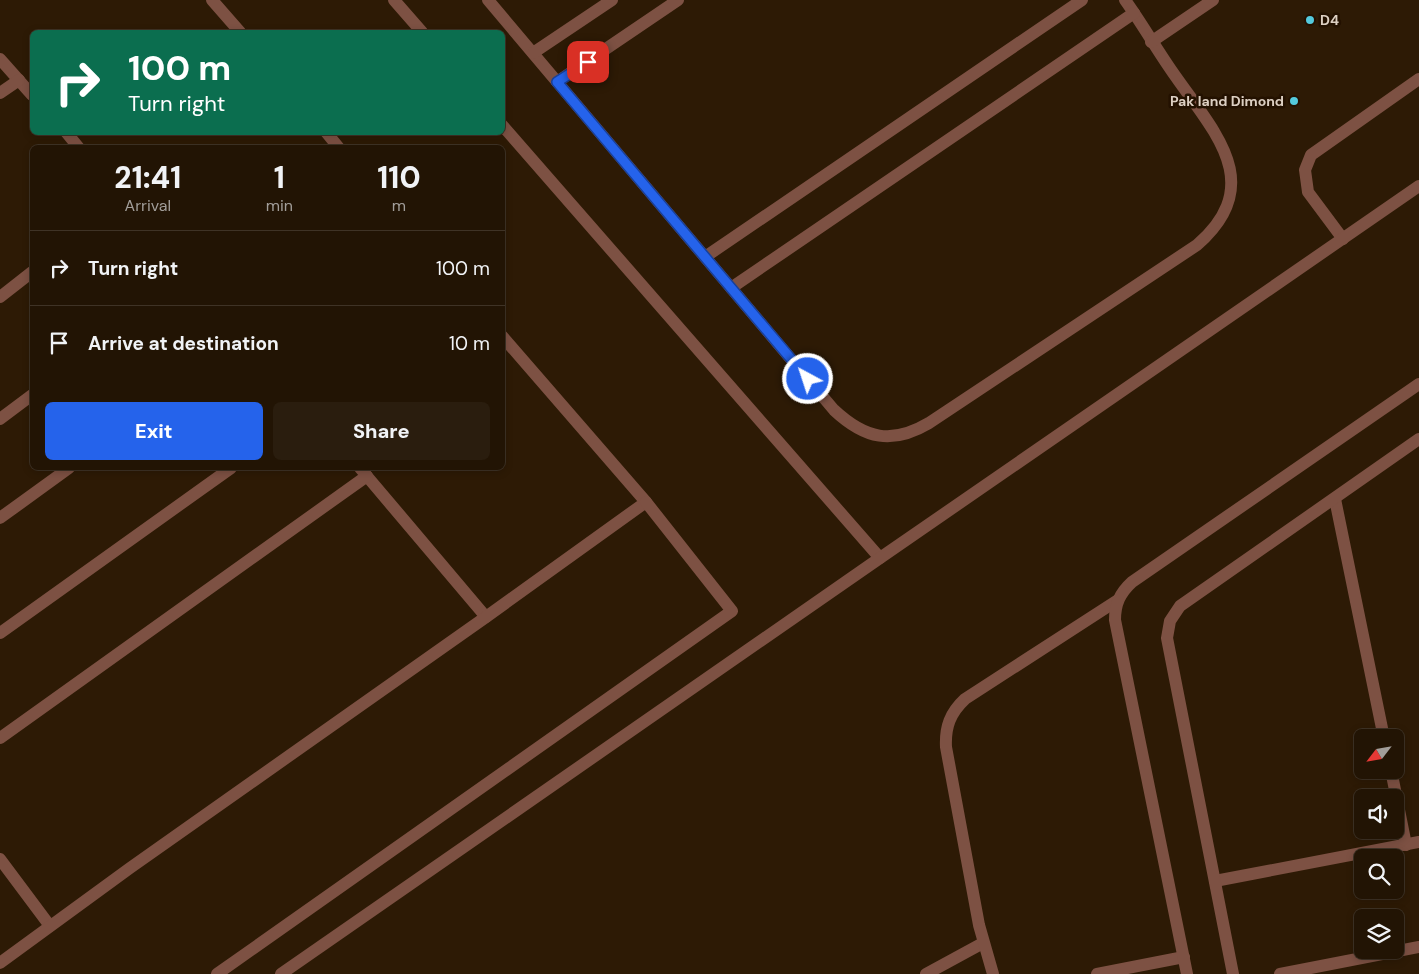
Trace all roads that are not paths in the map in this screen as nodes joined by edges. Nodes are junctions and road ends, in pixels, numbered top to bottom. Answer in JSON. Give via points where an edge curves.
{"nodes":[{"id":1,"x":212,"y":0,"type":"edge"},
{"id":2,"x":394,"y":0,"type":"edge"},
{"id":3,"x":488,"y":0,"type":"edge"},
{"id":4,"x":612,"y":0,"type":"edge"},
{"id":5,"x":678,"y":0,"type":"edge"},
{"id":6,"x":1082,"y":0,"type":"edge"},
{"id":7,"x":1125,"y":0,"type":"edge"},
{"id":8,"x":1213,"y":0,"type":"edge"},
{"id":9,"x":1134,"y":12,"type":"junction"},
{"id":10,"x":238,"y":30,"type":"edge"},
{"id":11,"x":420,"y":30,"type":"edge"},
{"id":12,"x":1151,"y":42,"type":"junction"},
{"id":13,"x":533,"y":53,"type":"junction"},
{"id":14,"x":0,"y":59,"type":"edge"},
{"id":15,"x":1419,"y":79,"type":"edge"},
{"id":16,"x":19,"y":80,"type":"junction"},
{"id":17,"x":557,"y":82,"type":"junction"},
{"id":18,"x":0,"y":93,"type":"edge"},
{"id":19,"x":30,"y":93,"type":"edge"},
{"id":20,"x":505,"y":128,"type":"edge"},
{"id":21,"x":68,"y":135,"type":"edge"},
{"id":22,"x":328,"y":135,"type":"edge"},
{"id":23,"x":77,"y":145,"type":"edge"},
{"id":24,"x":337,"y":145,"type":"edge"},
{"id":25,"x":1419,"y":186,"type":"edge"},
{"id":26,"x":1343,"y":239,"type":"junction"},
{"id":27,"x":705,"y":257,"type":"junction"},
{"id":28,"x":30,"y":274,"type":"edge"},
{"id":29,"x":732,"y":288,"type":"junction"},
{"id":30,"x":0,"y":297,"type":"edge"},
{"id":31,"x":505,"y":339,"type":"edge"},
{"id":32,"x":1419,"y":384,"type":"edge"},
{"id":33,"x":30,"y":398,"type":"edge"},
{"id":34,"x":0,"y":420,"type":"edge"},
{"id":35,"x":1419,"y":439,"type":"edge"},
{"id":36,"x":66,"y":470,"type":"edge"},
{"id":37,"x":228,"y":470,"type":"edge"},
{"id":38,"x":364,"y":472,"type":"edge"},
{"id":39,"x":1335,"y":499,"type":"junction"},
{"id":40,"x":646,"y":502,"type":"junction"},
{"id":41,"x":0,"y":518,"type":"edge"},
{"id":42,"x":880,"y":558,"type":"junction"},
{"id":43,"x":1118,"y":600,"type":"junction"},
{"id":44,"x":486,"y":617,"type":"junction"},
{"id":45,"x":0,"y":634,"type":"edge"},
{"id":46,"x":1382,"y":729,"type":"edge"},
{"id":47,"x":0,"y":738,"type":"edge"},
{"id":48,"x":1392,"y":779,"type":"edge"},
{"id":49,"x":1419,"y":842,"type":"edge"},
{"id":50,"x":1406,"y":845,"type":"junction"},
{"id":51,"x":0,"y":859,"type":"edge"},
{"id":52,"x":1215,"y":881,"type":"junction"},
{"id":53,"x":50,"y":926,"type":"junction"},
{"id":54,"x":983,"y":943,"type":"junction"},
{"id":55,"x":1419,"y":947,"type":"edge"},
{"id":56,"x":1184,"y":957,"type":"junction"},
{"id":57,"x":0,"y":963,"type":"edge"},
{"id":58,"x":217,"y":974,"type":"edge"},
{"id":59,"x":281,"y":974,"type":"edge"},
{"id":60,"x":926,"y":974,"type":"edge"},
{"id":61,"x":993,"y":974,"type":"edge"},
{"id":62,"x":1097,"y":974,"type":"edge"},
{"id":63,"x":1187,"y":974,"type":"edge"},
{"id":64,"x":1233,"y":974,"type":"edge"},
{"id":65,"x":1280,"y":974,"type":"edge"}],
"edges":[{"from":1,"to":10,"type":"street"},
{"from":2,"to":11,"type":"street"},
{"from":3,"to":13,"type":"street"},
{"from":4,"to":13,"type":"street"},
{"from":5,"to":17,"type":"street"},
{"from":6,"to":27,"type":"street"},
{"from":7,"to":9,"type":"street"},
{"from":8,"to":12,"type":"street"},
{"from":9,"to":12,"type":"street"},
{"from":9,"to":29,"type":"street"},
{"from":12,"to":29,"type":"street","via":[[1219,138],[1228,156],[1232,176],[1230,196],[1223,215],[1212,232],[1196,245],[921,428],[897,436],[879,436],[847,422]]},
{"from":13,"to":17,"type":"street"},
{"from":14,"to":16,"type":"street"},
{"from":15,"to":26,"type":"street","via":[[1310,155],[1305,170],[1308,192]]},
{"from":16,"to":18,"type":"street"},
{"from":16,"to":19,"type":"street"},
{"from":17,"to":27,"type":"street"},
{"from":20,"to":42,"type":"street"},
{"from":21,"to":23,"type":"street"},
{"from":22,"to":24,"type":"street"},
{"from":25,"to":26,"type":"street"},
{"from":26,"to":42,"type":"street"},
{"from":27,"to":29,"type":"street"},
{"from":28,"to":30,"type":"street"},
{"from":31,"to":40,"type":"street"},
{"from":32,"to":43,"type":"street","via":[[1132,582]]},
{"from":33,"to":34,"type":"street"},
{"from":35,"to":39,"type":"street"},
{"from":36,"to":41,"type":"street"},
{"from":37,"to":45,"type":"street"},
{"from":38,"to":44,"type":"street"},
{"from":38,"to":47,"type":"street"},
{"from":39,"to":46,"type":"street"},
{"from":39,"to":52,"type":"street","via":[[1180,606],[1170,621],[1167,638]]},
{"from":40,"to":44,"type":"street"},
{"from":40,"to":58,"type":"street","via":[[732,611]]},
{"from":42,"to":59,"type":"street"},
{"from":43,"to":54,"type":"street","via":[[965,699],[957,706],[947,725],[946,747]]},
{"from":43,"to":56,"type":"street","via":[[1115,620]]},
{"from":44,"to":53,"type":"street"},
{"from":48,"to":50,"type":"street"},
{"from":49,"to":50,"type":"street"},
{"from":50,"to":52,"type":"street"},
{"from":51,"to":53,"type":"street"},
{"from":52,"to":64,"type":"street"},
{"from":53,"to":57,"type":"street"},
{"from":54,"to":60,"type":"street"},
{"from":54,"to":61,"type":"street"},
{"from":55,"to":65,"type":"street"},
{"from":56,"to":62,"type":"street"},
{"from":56,"to":63,"type":"street"}]}
